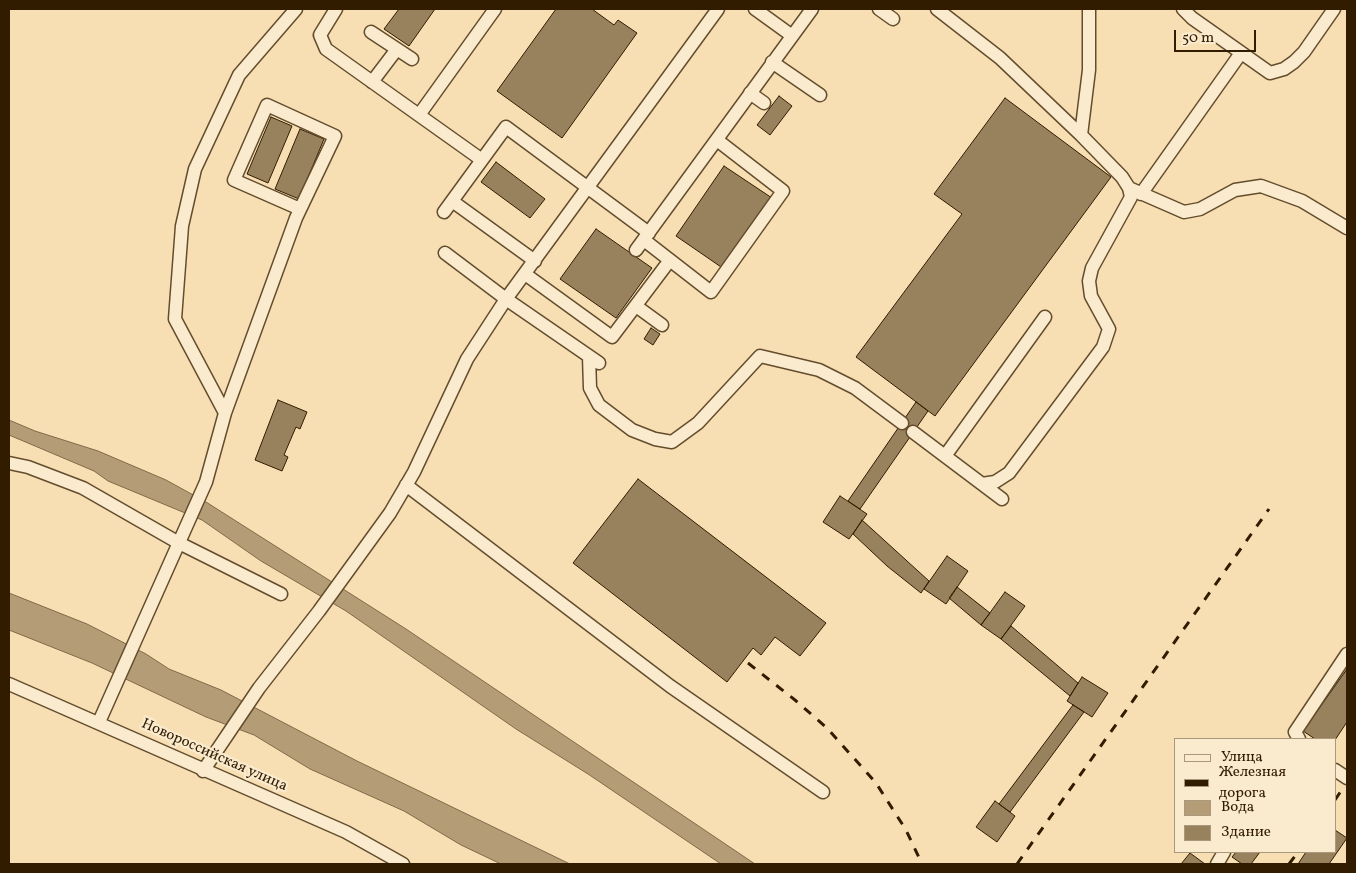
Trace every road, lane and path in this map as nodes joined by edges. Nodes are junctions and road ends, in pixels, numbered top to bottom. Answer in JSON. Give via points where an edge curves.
{"nodes":[{"id":1,"x":296,"y":9,"type":"edge"},
{"id":2,"x":336,"y":9,"type":"edge"},
{"id":3,"x":496,"y":9,"type":"edge"},
{"id":4,"x":718,"y":9,"type":"edge"},
{"id":5,"x":755,"y":9,"type":"edge"},
{"id":6,"x":812,"y":9,"type":"edge"},
{"id":7,"x":878,"y":9,"type":"edge"},
{"id":8,"x":937,"y":9,"type":"edge"},
{"id":9,"x":1089,"y":9,"type":"edge"},
{"id":10,"x":1183,"y":9,"type":"edge"},
{"id":11,"x":1334,"y":9,"type":"edge"},
{"id":12,"x":893,"y":19,"type":"dead end"},
{"id":13,"x":372,"y":32,"type":"dead end"},
{"id":14,"x":792,"y":35,"type":"junction"},
{"id":15,"x":397,"y":49,"type":"junction"},
{"id":16,"x":1241,"y":53,"type":"junction"},
{"id":17,"x":412,"y":59,"type":"dead end"},
{"id":18,"x":772,"y":62,"type":"junction"},
{"id":19,"x":372,"y":82,"type":"junction"},
{"id":20,"x":750,"y":93,"type":"junction"},
{"id":21,"x":820,"y":95,"type":"dead end"},
{"id":22,"x":764,"y":103,"type":"dead end"},
{"id":23,"x":418,"y":115,"type":"junction"},
{"id":24,"x":1081,"y":135,"type":"junction"},
{"id":25,"x":717,"y":140,"type":"junction"},
{"id":26,"x":482,"y":160,"type":"junction"},
{"id":27,"x":587,"y":188,"type":"junction"},
{"id":28,"x":1135,"y":191,"type":"junction"},
{"id":29,"x":300,"y":209,"type":"junction"},
{"id":30,"x":1347,"y":228,"type":"edge"},
{"id":31,"x":643,"y":241,"type":"junction"},
{"id":32,"x":445,"y":253,"type":"dead end"},
{"id":33,"x":670,"y":260,"type":"junction"},
{"id":34,"x":534,"y":261,"type":"junction"},
{"id":35,"x":525,"y":274,"type":"junction"},
{"id":36,"x":506,"y":299,"type":"junction"},
{"id":37,"x":636,"y":306,"type":"junction"},
{"id":38,"x":1045,"y":317,"type":"dead end"},
{"id":39,"x":662,"y":325,"type":"dead end"},
{"id":40,"x":225,"y":413,"type":"junction"},
{"id":41,"x":902,"y":423,"type":"dead end"},
{"id":42,"x":913,"y":432,"type":"dead end"},
{"id":43,"x":945,"y":456,"type":"junction"},
{"id":44,"x":9,"y":463,"type":"edge"},
{"id":45,"x":982,"y":484,"type":"junction"},
{"id":46,"x":406,"y":485,"type":"junction"},
{"id":47,"x":1002,"y":499,"type":"dead end"},
{"id":48,"x":178,"y":543,"type":"junction"},
{"id":49,"x":281,"y":594,"type":"dead end"},
{"id":50,"x":1347,"y":654,"type":"edge"},
{"id":51,"x":9,"y":684,"type":"edge"},
{"id":52,"x":99,"y":722,"type":"junction"},
{"id":53,"x":1298,"y":738,"type":"edge"},
{"id":54,"x":203,"y":771,"type":"junction"},
{"id":55,"x":1336,"y":771,"type":"edge"},
{"id":56,"x":1347,"y":778,"type":"edge"},
{"id":57,"x":822,"y":792,"type":"dead end"},
{"id":58,"x":1223,"y":853,"type":"edge"},
{"id":59,"x":403,"y":864,"type":"edge"},
{"id":60,"x":1217,"y":864,"type":"edge"}],
"edges":[{"from":1,"to":40,"type":"street","via":[[239,75],[195,169],[182,226],[175,318]]},
{"from":2,"to":19,"type":"street","via":[[322,28],[321,42]]},
{"from":3,"to":23,"type":"street"},
{"from":4,"to":27,"type":"street"},
{"from":5,"to":14,"type":"street"},
{"from":6,"to":14,"type":"street"},
{"from":7,"to":12,"type":"street"},
{"from":8,"to":24,"type":"street","via":[[1000,58]]},
{"from":9,"to":24,"type":"street","via":[[1089,70]]},
{"from":10,"to":16,"type":"street"},
{"from":11,"to":16,"type":"street","via":[[1304,52],[1284,69],[1270,73]]},
{"from":13,"to":15,"type":"street"},
{"from":14,"to":18,"type":"street"},
{"from":15,"to":17,"type":"street"},
{"from":15,"to":19,"type":"street"},
{"from":16,"to":28,"type":"street"},
{"from":18,"to":20,"type":"street"},
{"from":18,"to":21,"type":"street"},
{"from":19,"to":23,"type":"street"},
{"from":20,"to":22,"type":"street"},
{"from":20,"to":25,"type":"street"},
{"from":23,"to":26,"type":"street"},
{"from":24,"to":28,"type":"street"},
{"from":25,"to":31,"type":"street"},
{"from":25,"to":33,"type":"street","via":[[783,191],[711,292]]},
{"from":26,"to":27,"type":"street","via":[[506,127]]},
{"from":26,"to":34,"type":"street","via":[[448,206]]},
{"from":27,"to":31,"type":"street"},
{"from":27,"to":34,"type":"street"},
{"from":28,"to":30,"type":"street","via":[[1184,212],[1200,209],[1236,190],[1261,186],[1302,201]]},
{"from":28,"to":45,"type":"street","via":[[1092,268],[1089,281],[1091,296],[1109,330],[1102,347],[1009,473],[995,482]]},
{"from":29,"to":29,"type":"street","via":[[335,136],[267,105],[234,180]]},
{"from":29,"to":40,"type":"street"},
{"from":31,"to":33,"type":"street"},
{"from":32,"to":36,"type":"street"},
{"from":33,"to":37,"type":"street"},
{"from":34,"to":35,"type":"street"},
{"from":35,"to":36,"type":"street"},
{"from":35,"to":37,"type":"street","via":[[612,337]]},
{"from":36,"to":41,"type":"street","via":[[594,360],[590,388],[599,406],[632,430],[655,440],[672,442],[698,424],[760,356],[819,370],[848,384]]},
{"from":36,"to":46,"type":"street","via":[[467,359]]},
{"from":37,"to":39,"type":"street"},
{"from":38,"to":43,"type":"street"},
{"from":40,"to":48,"type":"street","via":[[206,482]]},
{"from":42,"to":43,"type":"street"},
{"from":43,"to":45,"type":"street"},
{"from":44,"to":48,"type":"street","via":[[83,488]]},
{"from":45,"to":47,"type":"street"},
{"from":46,"to":54,"type":"street","via":[[390,513],[259,688]]},
{"from":46,"to":57,"type":"street","via":[[670,686]]},
{"from":48,"to":49,"type":"street"},
{"from":48,"to":52,"type":"street"},
{"from":50,"to":53,"type":"street","via":[[1295,732]]},
{"from":51,"to":52,"type":"street","name":"Новороссийская улица"},
{"from":52,"to":54,"type":"street","name":"Новороссийская улица"},
{"from":54,"to":59,"type":"street","name":"Новороссийская улица","via":[[346,832]]},
{"from":55,"to":56,"type":"street"},
{"from":58,"to":60,"type":"street"}]}
